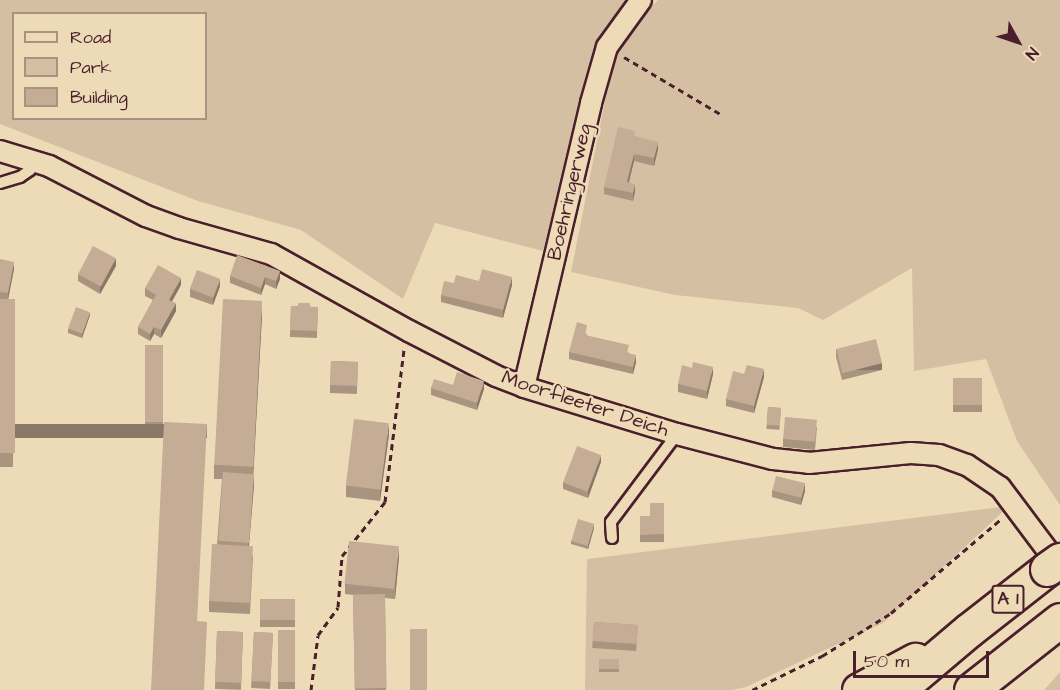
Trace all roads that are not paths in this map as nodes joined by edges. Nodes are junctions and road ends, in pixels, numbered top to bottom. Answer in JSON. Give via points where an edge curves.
{"nodes":[{"id":1,"x":639,"y":2,"type":"edge"},
{"id":2,"x":0,"y":151,"type":"edge"},
{"id":3,"x":38,"y":161,"type":"junction"},
{"id":4,"x":0,"y":183,"type":"edge"},
{"id":5,"x":524,"y":387,"type":"junction"},
{"id":6,"x":677,"y":434,"type":"junction"},
{"id":7,"x":612,"y":538,"type":"dead end"},
{"id":8,"x":1056,"y":565,"type":"edge"},
{"id":9,"x":1060,"y":620,"type":"edge"},
{"id":10,"x":969,"y":630,"type":"junction"},
{"id":11,"x":859,"y":690,"type":"edge"},
{"id":12,"x":898,"y":690,"type":"edge"},
{"id":13,"x":971,"y":690,"type":"edge"}],
"edges":[{"from":1,"to":5,"type":"street","name":"Boehringerweg","via":[[607,47]]},
{"from":2,"to":3,"type":"street","name":"Moorfleeter Deich"},
{"from":3,"to":4,"type":"lane","via":[[20,177]]},
{"from":3,"to":5,"type":"street","name":"Moorfleeter Deich","via":[[146,216],[271,254],[409,331]]},
{"from":5,"to":6,"type":"street","name":"Moorfleeter Deich"},
{"from":6,"to":7,"type":"lane","via":[[611,522]]},
{"from":6,"to":8,"type":"street","name":"Moorfleeter Deich","via":[[773,459],[809,463],[910,453],[939,455],[985,475],[1016,506]]},
{"from":8,"to":10,"type":"highway","number":"A 1"},
{"from":9,"to":13,"type":"highway","number":"A 1"},
{"from":10,"to":11,"type":"highway"},
{"from":10,"to":12,"type":"highway","number":"A 1"}]}
